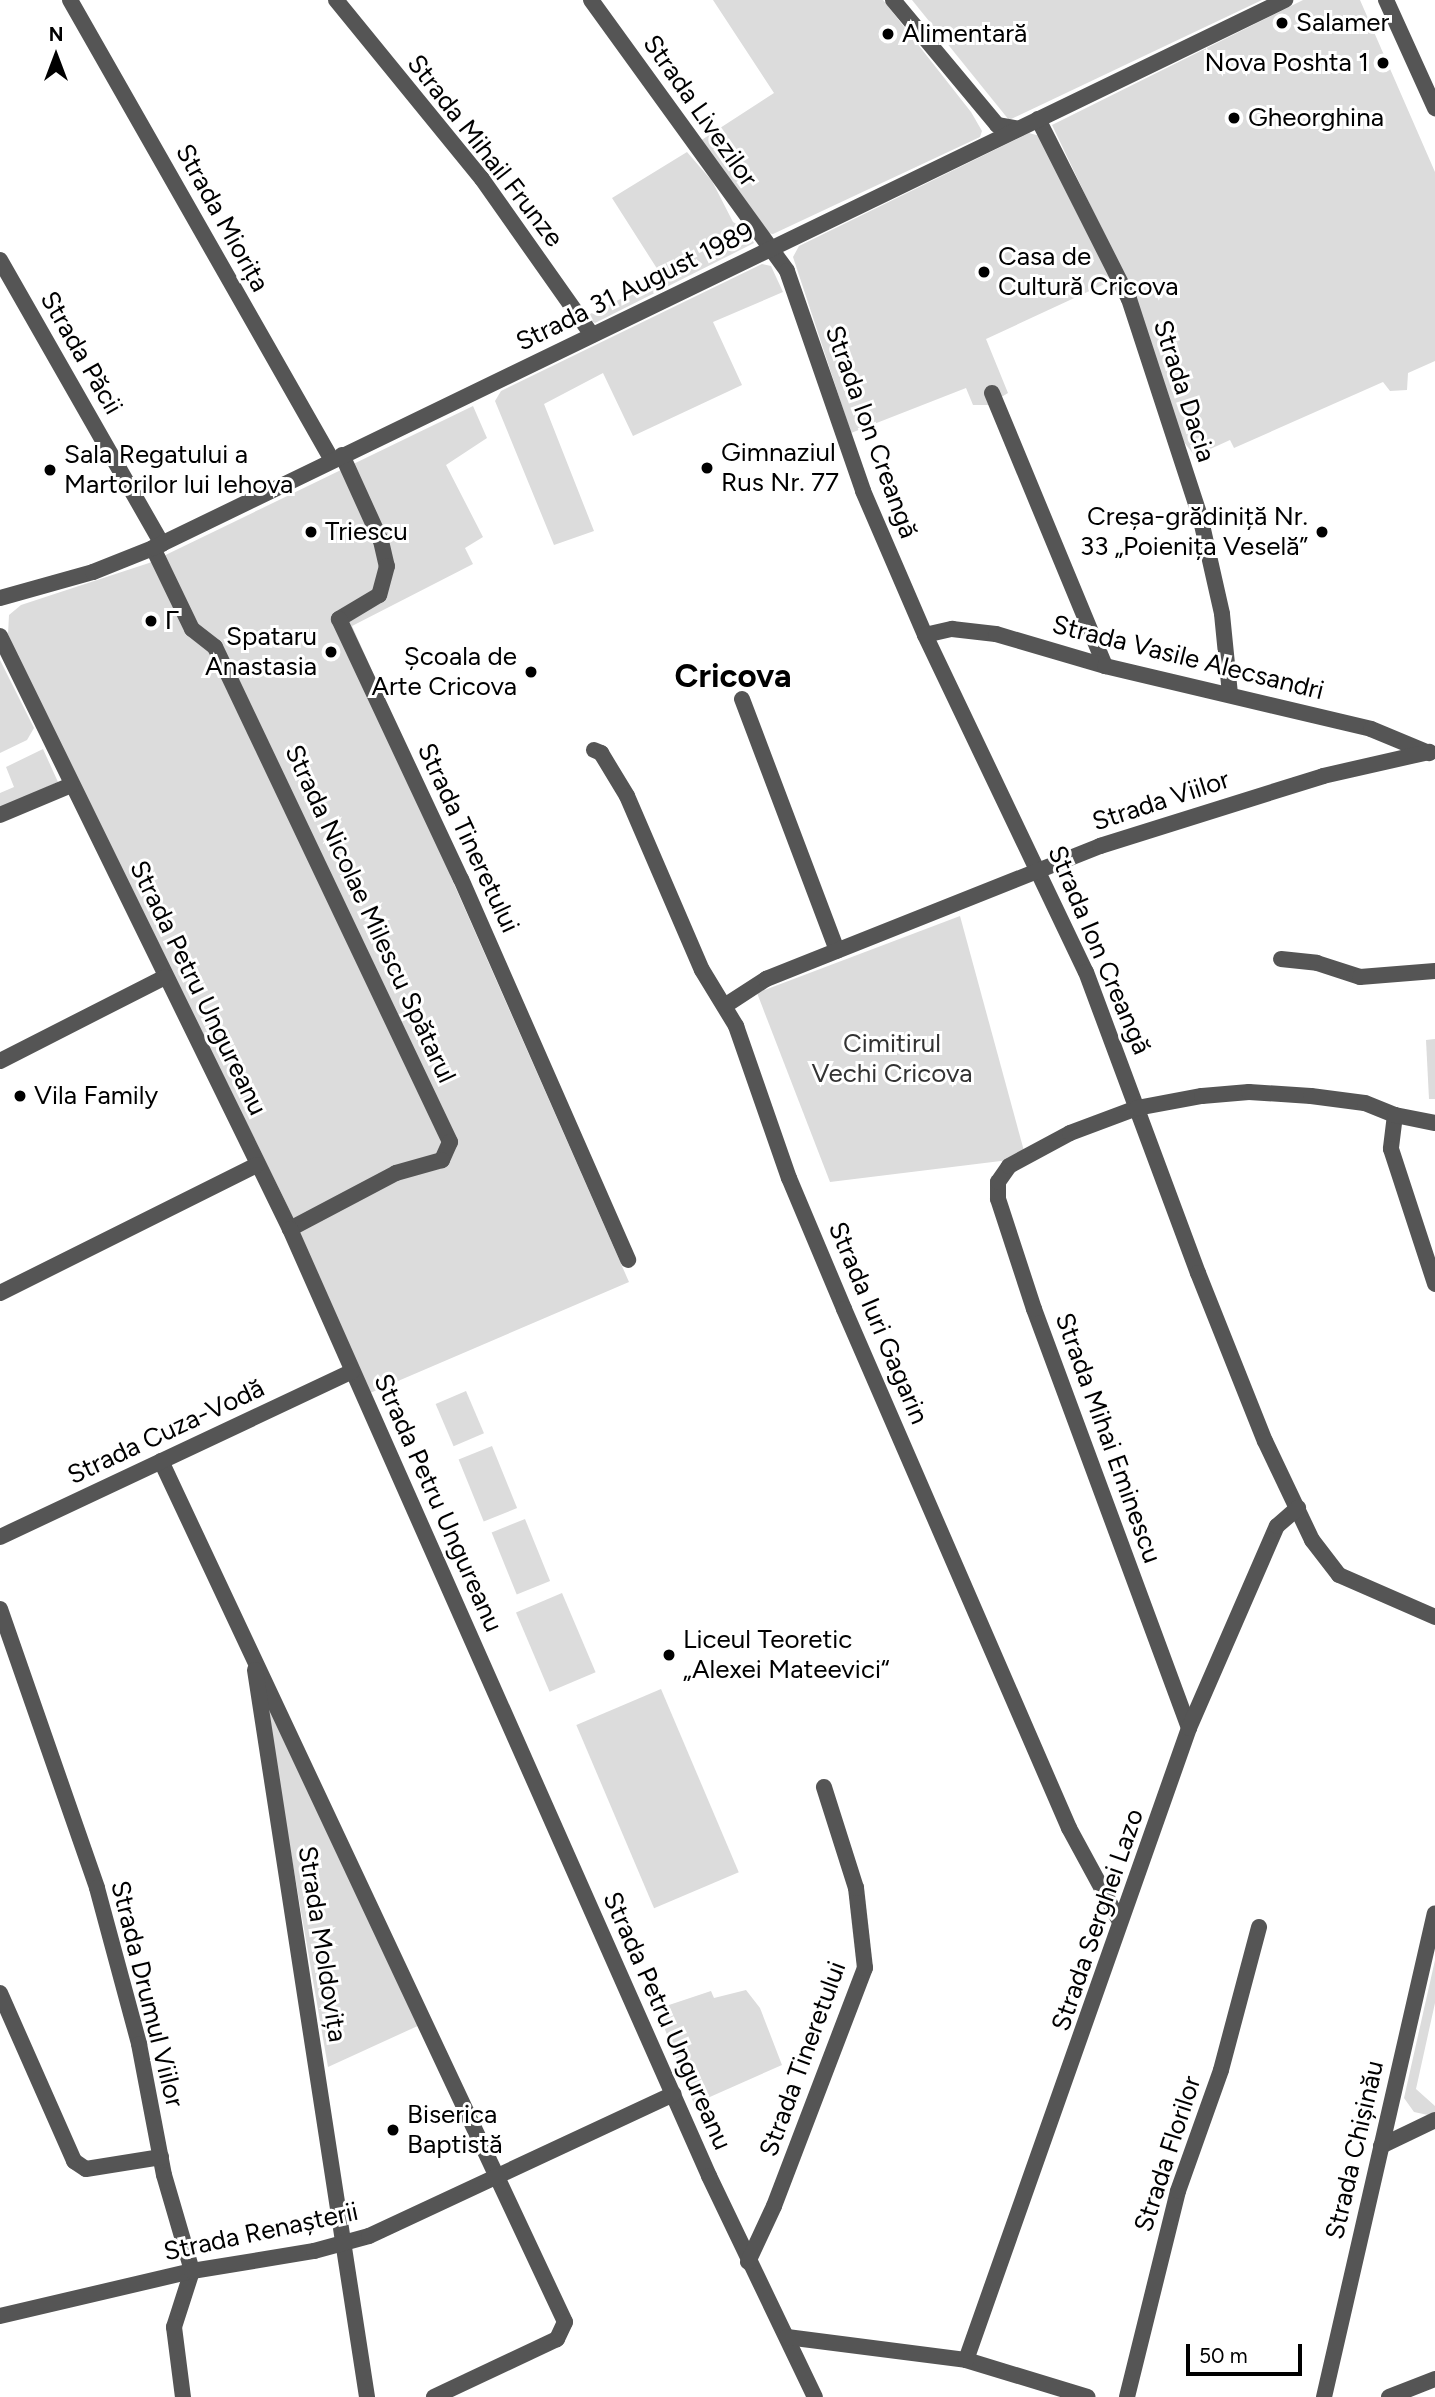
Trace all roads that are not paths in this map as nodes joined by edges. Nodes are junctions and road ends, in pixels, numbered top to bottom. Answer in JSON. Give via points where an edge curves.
{"nodes":[{"id":1,"x":70,"y":0,"type":"edge"},
{"id":2,"x":336,"y":0,"type":"edge"},
{"id":3,"x":591,"y":0,"type":"edge"},
{"id":4,"x":893,"y":0,"type":"edge"},
{"id":5,"x":1285,"y":0,"type":"edge"},
{"id":6,"x":1386,"y":0,"type":"edge"},
{"id":7,"x":1435,"y":108,"type":"edge"},
{"id":8,"x":1038,"y":119,"type":"junction"},
{"id":9,"x":1019,"y":129,"type":"junction"},
{"id":10,"x":769,"y":250,"type":"junction"},
{"id":11,"x":0,"y":260,"type":"edge"},
{"id":12,"x":592,"y":335,"type":"junction"},
{"id":13,"x":992,"y":394,"type":"dead end"},
{"id":14,"x":337,"y":457,"type":"junction"},
{"id":15,"x":158,"y":546,"type":"junction"},
{"id":16,"x":0,"y":598,"type":"edge"},
{"id":17,"x":925,"y":635,"type":"junction"},
{"id":18,"x":0,"y":636,"type":"edge"},
{"id":19,"x":1105,"y":666,"type":"junction"},
{"id":20,"x":1230,"y":694,"type":"junction"},
{"id":21,"x":742,"y":699,"type":"dead end"},
{"id":22,"x":594,"y":750,"type":"dead end"},
{"id":23,"x":1432,"y":754,"type":"edge"},
{"id":24,"x":71,"y":785,"type":"junction"},
{"id":25,"x":0,"y":816,"type":"edge"},
{"id":26,"x":1040,"y":870,"type":"junction"},
{"id":27,"x":837,"y":951,"type":"junction"},
{"id":28,"x":1281,"y":959,"type":"dead end"},
{"id":29,"x":1435,"y":971,"type":"edge"},
{"id":30,"x":166,"y":977,"type":"junction"},
{"id":31,"x":726,"y":1005,"type":"junction"},
{"id":32,"x":0,"y":1061,"type":"edge"},
{"id":33,"x":1137,"y":1108,"type":"junction"},
{"id":34,"x":1395,"y":1115,"type":"junction"},
{"id":35,"x":1435,"y":1123,"type":"edge"},
{"id":36,"x":257,"y":1164,"type":"junction"},
{"id":37,"x":290,"y":1229,"type":"junction"},
{"id":38,"x":628,"y":1260,"type":"dead end"},
{"id":39,"x":1435,"y":1284,"type":"edge"},
{"id":40,"x":0,"y":1293,"type":"edge"},
{"id":41,"x":352,"y":1371,"type":"junction"},
{"id":42,"x":161,"y":1461,"type":"junction"},
{"id":43,"x":1298,"y":1508,"type":"junction"},
{"id":44,"x":0,"y":1537,"type":"edge"},
{"id":45,"x":0,"y":1609,"type":"edge"},
{"id":46,"x":1435,"y":1617,"type":"edge"},
{"id":47,"x":252,"y":1652,"type":"junction"},
{"id":48,"x":1189,"y":1728,"type":"junction"},
{"id":49,"x":824,"y":1787,"type":"dead end"},
{"id":50,"x":1435,"y":1914,"type":"edge"},
{"id":51,"x":1119,"y":1920,"type":"junction"},
{"id":52,"x":1259,"y":1927,"type":"dead end"},
{"id":53,"x":0,"y":1993,"type":"edge"},
{"id":54,"x":673,"y":2094,"type":"junction"},
{"id":55,"x":1435,"y":2120,"type":"edge"},
{"id":56,"x":1381,"y":2146,"type":"junction"},
{"id":57,"x":161,"y":2157,"type":"junction"},
{"id":58,"x":500,"y":2177,"type":"junction"},
{"id":59,"x":344,"y":2244,"type":"junction"},
{"id":60,"x":748,"y":2262,"type":"junction"},
{"id":61,"x":192,"y":2271,"type":"junction"},
{"id":62,"x":0,"y":2316,"type":"edge"},
{"id":63,"x":787,"y":2337,"type":"junction"},
{"id":64,"x":966,"y":2360,"type":"junction"},
{"id":65,"x":1435,"y":2379,"type":"edge"},
{"id":66,"x":183,"y":2397,"type":"edge"},
{"id":67,"x":368,"y":2397,"type":"edge"},
{"id":68,"x":434,"y":2397,"type":"edge"},
{"id":69,"x":815,"y":2397,"type":"edge"},
{"id":70,"x":1088,"y":2397,"type":"edge"},
{"id":71,"x":1127,"y":2397,"type":"edge"},
{"id":72,"x":1324,"y":2397,"type":"edge"},
{"id":73,"x":1389,"y":2397,"type":"edge"}],
"edges":[{"from":1,"to":14,"type":"street","name":"Strada Miorița"},
{"from":2,"to":12,"type":"street","name":"Strada Mihail Frunze","via":[[482,179]]},
{"from":3,"to":10,"type":"street","name":"Strada Livezilor"},
{"from":4,"to":9,"type":"street","via":[[997,125]]},
{"from":5,"to":8,"type":"street","name":"Strada 31 August 1989"},
{"from":6,"to":7,"type":"street"},
{"from":8,"to":9,"type":"street","name":"Strada 31 August 1989"},
{"from":8,"to":20,"type":"street","name":"Strada Dacia","via":[[1129,299],[1200,516],[1222,614]]},
{"from":9,"to":10,"type":"street","name":"Strada 31 August 1989"},
{"from":10,"to":12,"type":"street","name":"Strada 31 August 1989"},
{"from":10,"to":17,"type":"street","name":"Strada Ion Creangă","via":[[788,271],[863,491]]},
{"from":11,"to":15,"type":"street","name":"Strada Păcii"},
{"from":12,"to":14,"type":"street","name":"Strada 31 August 1989"},
{"from":13,"to":19,"type":"street"},
{"from":14,"to":15,"type":"street","name":"Strada 31 August 1989"},
{"from":14,"to":38,"type":"street","name":"Strada Tineretului","via":[[381,541],[387,566],[379,595],[339,619],[461,879]]},
{"from":15,"to":16,"type":"street","name":"Strada 31 August 1989","via":[[82,576]]},
{"from":15,"to":37,"type":"street","name":"Strada Nicolae Milescu Spătarul","via":[[192,629],[215,647],[450,1142],[442,1160],[396,1173]]},
{"from":17,"to":19,"type":"street","name":"Strada Vasile Alecsandri","via":[[952,629],[996,634]]},
{"from":17,"to":26,"type":"street","name":"Strada Ion Creangă"},
{"from":18,"to":24,"type":"street","name":"Strada Petru Ungureanu"},
{"from":19,"to":20,"type":"street","name":"Strada Vasile Alecsandri"},
{"from":20,"to":23,"type":"street","name":"Strada Vasile Alecsandri","via":[[1371,729]]},
{"from":21,"to":27,"type":"street","via":[[758,731]]},
{"from":22,"to":31,"type":"street","name":"Strada Iuri Gagarin","via":[[601,753],[627,796],[702,970]]},
{"from":23,"to":26,"type":"street","name":"Strada Viilor","via":[[1323,776]]},
{"from":24,"to":25,"type":"street"},
{"from":24,"to":30,"type":"street","name":"Strada Petru Ungureanu"},
{"from":26,"to":27,"type":"street","name":"Strada Viilor"},
{"from":26,"to":33,"type":"street","name":"Strada Ion Creangă","via":[[1086,972]]},
{"from":27,"to":31,"type":"street","name":"Strada Viilor","via":[[766,979]]},
{"from":28,"to":29,"type":"street","via":[[1317,963],[1360,977]]},
{"from":30,"to":32,"type":"street"},
{"from":30,"to":36,"type":"street","name":"Strada Petru Ungureanu"},
{"from":31,"to":51,"type":"street","name":"Strada Iuri Gagarin","via":[[789,1178],[855,1335],[1069,1828]]},
{"from":33,"to":34,"type":"street","via":[[1250,1091],[1365,1102]]},
{"from":33,"to":43,"type":"street","name":"Strada Ion Creangă","via":[[1265,1441]]},
{"from":33,"to":48,"type":"street","name":"Strada Mihai Eminescu","via":[[1046,1143],[1009,1166],[996,1191],[1009,1238]]},
{"from":34,"to":35,"type":"street"},
{"from":34,"to":39,"type":"street","via":[[1391,1149]]},
{"from":36,"to":37,"type":"street","name":"Strada Petru Ungureanu"},
{"from":36,"to":40,"type":"street"},
{"from":37,"to":41,"type":"street","name":"Strada Petru Ungureanu"},
{"from":41,"to":42,"type":"street","name":"Strada Cuza-Vodă"},
{"from":41,"to":54,"type":"street","name":"Strada Petru Ungureanu"},
{"from":42,"to":44,"type":"street","name":"Strada Cuza-Vodă"},
{"from":42,"to":47,"type":"street","name":"Strada Moldovița"},
{"from":43,"to":46,"type":"street","name":"Strada Ion Creangă","via":[[1312,1539],[1339,1575]]},
{"from":43,"to":48,"type":"street","name":"Strada Serghei Lazo","via":[[1277,1526]]},
{"from":45,"to":57,"type":"street","name":"Strada Drumul Viilor","via":[[97,1888],[139,2044]]},
{"from":47,"to":58,"type":"street","name":"Strada Moldovița"},
{"from":47,"to":59,"type":"street","name":"Strada Moldovița"},
{"from":48,"to":51,"type":"street","name":"Strada Serghei Lazo"},
{"from":49,"to":60,"type":"street","name":"Strada Tineretului","via":[[856,1888],[865,1968]]},
{"from":50,"to":56,"type":"street","name":"Strada Chișinău"},
{"from":51,"to":64,"type":"street","name":"Strada Serghei Lazo","via":[[1033,2181]]},
{"from":52,"to":71,"type":"street","name":"Strada Florilor","via":[[1221,2070],[1178,2191]]},
{"from":53,"to":57,"type":"street","via":[[74,2161],[86,2169]]},
{"from":54,"to":58,"type":"street","name":"Strada Renașterii"},
{"from":54,"to":60,"type":"street","name":"Strada Petru Ungureanu"},
{"from":55,"to":56,"type":"street"},
{"from":56,"to":72,"type":"street","name":"Strada Chișinău"},
{"from":57,"to":61,"type":"street","name":"Strada Drumul Viilor"},
{"from":58,"to":59,"type":"street","name":"Strada Renașterii"},
{"from":58,"to":68,"type":"street","name":"Strada Moldovița","via":[[563,2316],[565,2331],[557,2339]]},
{"from":59,"to":61,"type":"street","name":"Strada Renașterii"},
{"from":59,"to":67,"type":"street","name":"Strada Moldovița"},
{"from":60,"to":63,"type":"street","name":"Strada Petru Ungureanu"},
{"from":61,"to":62,"type":"street","name":"Strada Renașterii"},
{"from":61,"to":66,"type":"street","via":[[174,2327]]},
{"from":63,"to":64,"type":"street"},
{"from":63,"to":69,"type":"street","name":"Strada Petru Ungureanu"},
{"from":64,"to":70,"type":"street"},
{"from":65,"to":73,"type":"street"}]}
